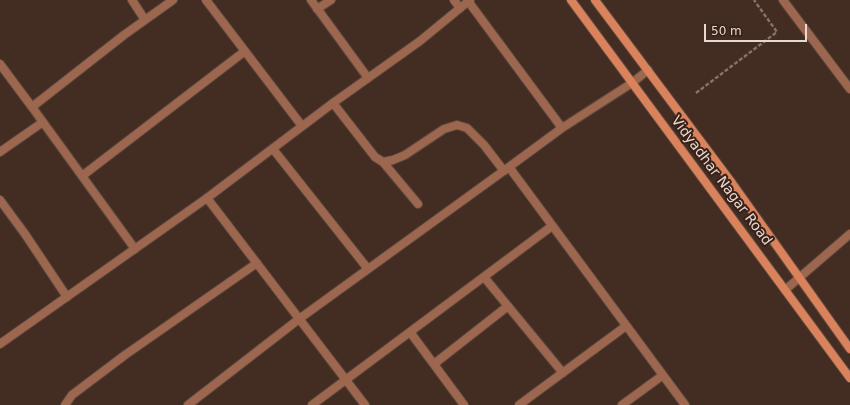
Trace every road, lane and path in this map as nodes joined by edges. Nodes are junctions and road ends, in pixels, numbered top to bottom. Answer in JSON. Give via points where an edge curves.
{"nodes":[{"id":1,"x":132,"y":0,"type":"edge"},
{"id":2,"x":173,"y":0,"type":"edge"},
{"id":3,"x":206,"y":0,"type":"edge"},
{"id":4,"x":311,"y":0,"type":"edge"},
{"id":5,"x":331,"y":0,"type":"edge"},
{"id":6,"x":454,"y":0,"type":"edge"},
{"id":7,"x":469,"y":0,"type":"edge"},
{"id":8,"x":571,"y":0,"type":"edge"},
{"id":9,"x":595,"y":0,"type":"edge"},
{"id":10,"x":754,"y":0,"type":"edge"},
{"id":11,"x":783,"y":0,"type":"edge"},
{"id":12,"x":460,"y":8,"type":"junction"},
{"id":13,"x":317,"y":9,"type":"junction"},
{"id":14,"x":145,"y":20,"type":"junction"},
{"id":15,"x":245,"y":51,"type":"junction"},
{"id":16,"x":0,"y":64,"type":"edge"},
{"id":17,"x":648,"y":70,"type":"junction"},
{"id":18,"x":368,"y":78,"type":"junction"},
{"id":19,"x":632,"y":83,"type":"junction"},
{"id":20,"x":850,"y":90,"type":"edge"},
{"id":21,"x":696,"y":92,"type":"dead end"},
{"id":22,"x":333,"y":103,"type":"junction"},
{"id":23,"x":32,"y":107,"type":"junction"},
{"id":24,"x":43,"y":122,"type":"junction"},
{"id":25,"x":302,"y":126,"type":"junction"},
{"id":26,"x":562,"y":128,"type":"junction"},
{"id":27,"x":273,"y":149,"type":"junction"},
{"id":28,"x":0,"y":152,"type":"edge"},
{"id":29,"x":383,"y":162,"type":"junction"},
{"id":30,"x":506,"y":169,"type":"junction"},
{"id":31,"x":82,"y":176,"type":"junction"},
{"id":32,"x":207,"y":198,"type":"junction"},
{"id":33,"x":0,"y":200,"type":"edge"},
{"id":34,"x":418,"y":204,"type":"dead end"},
{"id":35,"x":552,"y":226,"type":"junction"},
{"id":36,"x":850,"y":234,"type":"edge"},
{"id":37,"x":135,"y":249,"type":"junction"},
{"id":38,"x":257,"y":263,"type":"junction"},
{"id":39,"x":368,"y":269,"type":"junction"},
{"id":40,"x":484,"y":276,"type":"junction"},
{"id":41,"x":798,"y":278,"type":"junction"},
{"id":42,"x":785,"y":290,"type":"junction"},
{"id":43,"x":67,"y":297,"type":"junction"},
{"id":44,"x":508,"y":306,"type":"junction"},
{"id":45,"x":299,"y":318,"type":"junction"},
{"id":46,"x":626,"y":326,"type":"junction"},
{"id":47,"x":410,"y":332,"type":"junction"},
{"id":48,"x":1,"y":340,"type":"edge"},
{"id":49,"x":850,"y":349,"type":"edge"},
{"id":50,"x":434,"y":364,"type":"junction"},
{"id":51,"x":563,"y":373,"type":"junction"},
{"id":52,"x":663,"y":375,"type":"junction"},
{"id":53,"x":850,"y":378,"type":"edge"},
{"id":54,"x":346,"y":379,"type":"junction"},
{"id":55,"x":65,"y":405,"type":"edge"},
{"id":56,"x":188,"y":405,"type":"edge"},
{"id":57,"x":312,"y":405,"type":"edge"},
{"id":58,"x":366,"y":405,"type":"edge"},
{"id":59,"x":464,"y":405,"type":"edge"},
{"id":60,"x":519,"y":405,"type":"edge"},
{"id":61,"x":622,"y":405,"type":"edge"},
{"id":62,"x":685,"y":405,"type":"edge"}],
"edges":[{"from":1,"to":14,"type":"street"},
{"from":2,"to":14,"type":"street"},
{"from":3,"to":15,"type":"street"},
{"from":4,"to":13,"type":"street"},
{"from":5,"to":13,"type":"street"},
{"from":6,"to":12,"type":"street"},
{"from":7,"to":12,"type":"street"},
{"from":7,"to":26,"type":"street"},
{"from":8,"to":19,"type":"main road","name":"Vidyadhar Nagar Road"},
{"from":9,"to":17,"type":"main road","name":"Vidyadhar Nagar Road"},
{"from":10,"to":21,"type":"path","via":[[778,32]]},
{"from":11,"to":20,"type":"street"},
{"from":12,"to":18,"type":"street","via":[[420,41]]},
{"from":13,"to":18,"type":"street"},
{"from":14,"to":23,"type":"street"},
{"from":15,"to":25,"type":"street"},
{"from":15,"to":31,"type":"street"},
{"from":16,"to":23,"type":"street"},
{"from":17,"to":19,"type":"street"},
{"from":17,"to":41,"type":"main road","name":"Vidyadhar Nagar Road","via":[[732,182]]},
{"from":18,"to":22,"type":"street"},
{"from":19,"to":26,"type":"street"},
{"from":19,"to":42,"type":"main road","name":"Vidyadhar Nagar Road"},
{"from":22,"to":25,"type":"street"},
{"from":22,"to":29,"type":"street","via":[[376,157]]},
{"from":23,"to":24,"type":"street"},
{"from":24,"to":28,"type":"street"},
{"from":24,"to":31,"type":"street"},
{"from":25,"to":27,"type":"street"},
{"from":26,"to":30,"type":"street"},
{"from":27,"to":32,"type":"street"},
{"from":27,"to":39,"type":"street"},
{"from":29,"to":30,"type":"street","via":[[405,155],[444,129],[457,125],[467,128]]},
{"from":29,"to":34,"type":"street"},
{"from":30,"to":35,"type":"street"},
{"from":30,"to":39,"type":"street"},
{"from":31,"to":37,"type":"street"},
{"from":32,"to":37,"type":"street"},
{"from":32,"to":38,"type":"street"},
{"from":33,"to":43,"type":"street"},
{"from":35,"to":40,"type":"street"},
{"from":35,"to":46,"type":"street"},
{"from":36,"to":41,"type":"street"},
{"from":37,"to":43,"type":"street"},
{"from":38,"to":45,"type":"street"},
{"from":38,"to":55,"type":"street","via":[[125,355],[72,395]]},
{"from":39,"to":45,"type":"street"},
{"from":40,"to":44,"type":"street"},
{"from":40,"to":47,"type":"street"},
{"from":41,"to":42,"type":"street"},
{"from":41,"to":49,"type":"main road","name":"Vidyadhar Nagar Road"},
{"from":42,"to":53,"type":"main road","name":"Vidyadhar Nagar Road"},
{"from":43,"to":48,"type":"street"},
{"from":44,"to":50,"type":"street"},
{"from":44,"to":51,"type":"street"},
{"from":45,"to":54,"type":"street"},
{"from":45,"to":56,"type":"street"},
{"from":46,"to":51,"type":"street"},
{"from":46,"to":52,"type":"street"},
{"from":47,"to":50,"type":"street"},
{"from":47,"to":54,"type":"street"},
{"from":50,"to":59,"type":"street"},
{"from":51,"to":60,"type":"street"},
{"from":52,"to":61,"type":"street"},
{"from":52,"to":62,"type":"street"},
{"from":54,"to":57,"type":"street"},
{"from":54,"to":58,"type":"street"}]}
